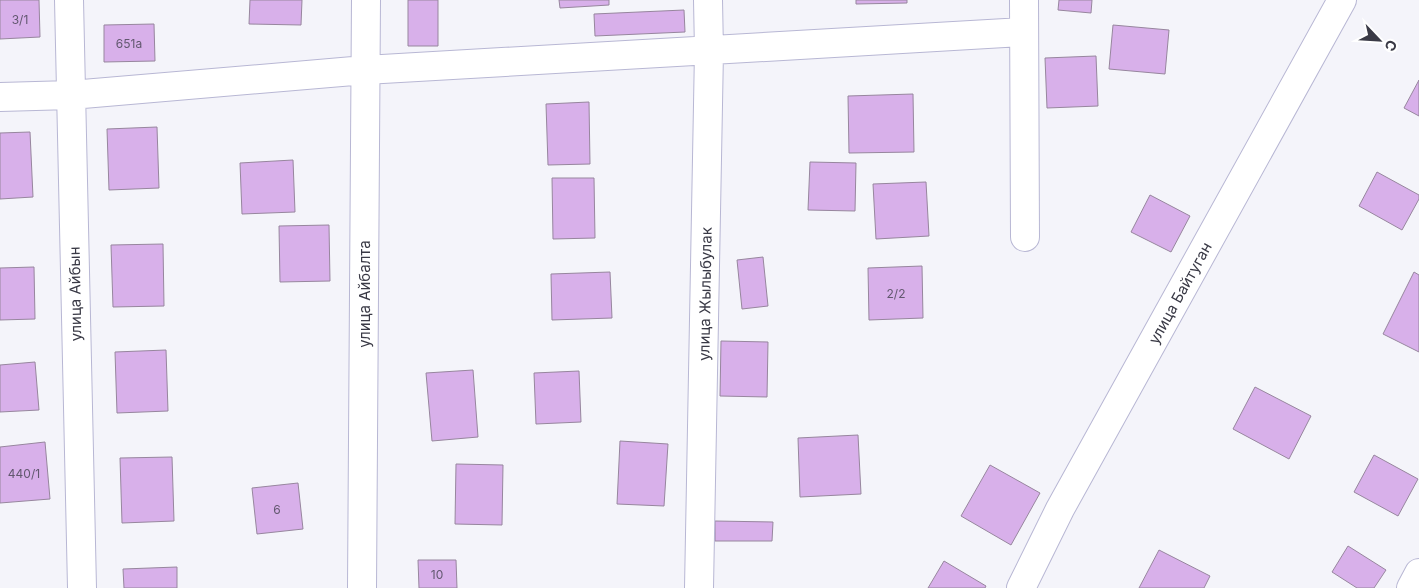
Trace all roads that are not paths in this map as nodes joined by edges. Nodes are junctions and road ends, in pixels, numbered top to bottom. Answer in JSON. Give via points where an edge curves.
{"nodes":[{"id":1,"x":69,"y":0,"type":"edge"},
{"id":2,"x":366,"y":0,"type":"edge"},
{"id":3,"x":708,"y":0,"type":"edge"},
{"id":4,"x":1024,"y":0,"type":"edge"},
{"id":5,"x":1342,"y":0,"type":"edge"},
{"id":6,"x":1024,"y":32,"type":"junction"},
{"id":7,"x":709,"y":51,"type":"junction"},
{"id":8,"x":365,"y":70,"type":"junction"},
{"id":9,"x":71,"y":95,"type":"junction"},
{"id":10,"x":0,"y":97,"type":"edge"},
{"id":11,"x":1026,"y":237,"type":"dead end"},
{"id":12,"x":1419,"y":573,"type":"edge"},
{"id":13,"x":82,"y":588,"type":"edge"},
{"id":14,"x":362,"y":588,"type":"edge"},
{"id":15,"x":700,"y":588,"type":"edge"},
{"id":16,"x":1020,"y":588,"type":"edge"},
{"id":17,"x":1411,"y":588,"type":"edge"}],
"edges":[{"from":1,"to":9,"type":"street","name":"улица Айбын"},
{"from":2,"to":8,"type":"street","name":"улица Айбалта"},
{"from":3,"to":7,"type":"street","name":"улица Жылыбулак"},
{"from":4,"to":6,"type":"street"},
{"from":5,"to":16,"type":"street","name":"улица Байтуган","via":[[1060,509]]},
{"from":6,"to":7,"type":"street"},
{"from":6,"to":11,"type":"street"},
{"from":7,"to":8,"type":"street"},
{"from":7,"to":15,"type":"street","name":"улица Жылыбулак"},
{"from":8,"to":9,"type":"street"},
{"from":8,"to":14,"type":"street","name":"улица Айбалта"},
{"from":9,"to":10,"type":"street"},
{"from":9,"to":13,"type":"street","name":"улица Айбын"},
{"from":12,"to":17,"type":"street"}]}
